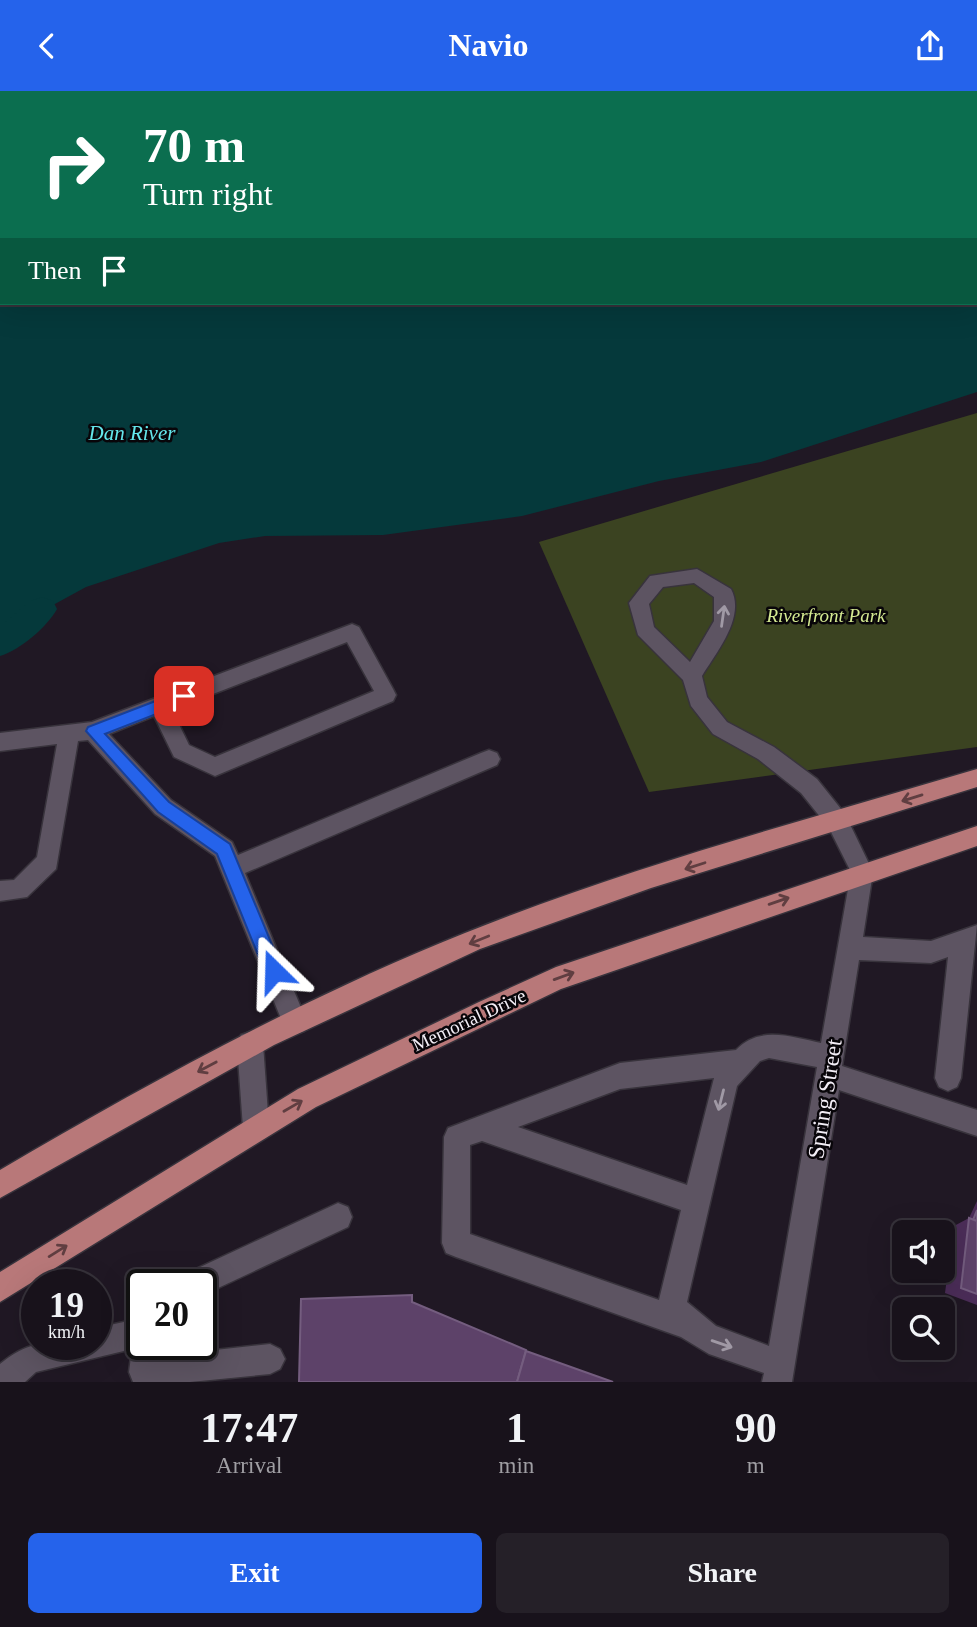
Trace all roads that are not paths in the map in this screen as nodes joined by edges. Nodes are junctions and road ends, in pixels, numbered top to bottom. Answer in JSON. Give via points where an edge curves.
{"nodes":[{"id":1,"x":692,"y":675,"type":"junction"},
{"id":2,"x":160,"y":705,"type":"junction"},
{"id":3,"x":93,"y":731,"type":"junction"},
{"id":4,"x":69,"y":734,"type":"junction"},
{"id":5,"x":0,"y":742,"type":"edge"},
{"id":6,"x":489,"y":759,"type":"dead end"},
{"id":7,"x":977,"y":778,"type":"edge"},
{"id":8,"x":837,"y":821,"type":"junction"},
{"id":9,"x":977,"y":836,"type":"edge"},
{"id":10,"x":231,"y":867,"type":"junction"},
{"id":11,"x":862,"y":872,"type":"junction"},
{"id":12,"x":0,"y":891,"type":"edge"},
{"id":13,"x":970,"y":938,"type":"edge"},
{"id":14,"x":850,"y":948,"type":"junction"},
{"id":15,"x":295,"y":1023,"type":"junction"},
{"id":16,"x":250,"y":1044,"type":"junction"},
{"id":17,"x":741,"y":1062,"type":"junction"},
{"id":18,"x":831,"y":1066,"type":"junction"},
{"id":19,"x":948,"y":1079,"type":"dead end"},
{"id":20,"x":977,"y":1123,"type":"edge"},
{"id":21,"x":256,"y":1128,"type":"junction"},
{"id":22,"x":482,"y":1128,"type":"junction"},
{"id":23,"x":0,"y":1185,"type":"edge"},
{"id":24,"x":696,"y":1202,"type":"junction"},
{"id":25,"x":338,"y":1217,"type":"dead end"},
{"id":26,"x":217,"y":1274,"type":"edge"},
{"id":27,"x":0,"y":1288,"type":"edge"},
{"id":28,"x":682,"y":1323,"type":"junction"},
{"id":29,"x":271,"y":1359,"type":"dead end"},
{"id":30,"x":28,"y":1360,"type":"edge"},
{"id":31,"x":145,"y":1360,"type":"edge"},
{"id":32,"x":778,"y":1373,"type":"edge"},
{"id":33,"x":2,"y":1382,"type":"edge"}],
"edges":[{"from":1,"to":1,"type":"street","one_way":true,"via":[[724,621],[724,594],[696,576],[657,581],[639,603],[645,630]]},
{"from":1,"to":8,"type":"street","via":[[698,700],[720,728],[766,753],[808,786]]},
{"from":2,"to":2,"type":"street","via":[[352,632],[386,695],[215,767],[181,751]]},
{"from":2,"to":3,"type":"street"},
{"from":3,"to":4,"type":"street"},
{"from":3,"to":10,"type":"street","via":[[163,807],[224,849]]},
{"from":4,"to":5,"type":"street"},
{"from":4,"to":12,"type":"street","via":[[48,862],[19,890]]},
{"from":6,"to":10,"type":"street"},
{"from":7,"to":8,"type":"main road","one_way":true},
{"from":8,"to":11,"type":"street"},
{"from":8,"to":15,"type":"main road","one_way":true,"via":[[544,914]]},
{"from":9,"to":11,"type":"main road","name":"Memorial Drive"},
{"from":10,"to":15,"type":"street"},
{"from":11,"to":14,"type":"street","name":"Spring Street"},
{"from":21,"to":11,"type":"main road","name":"Memorial Drive","one_way":true,"via":[[319,1092],[556,979]]},
{"from":13,"to":14,"type":"street","via":[[931,952]]},
{"from":13,"to":19,"type":"street"},
{"from":14,"to":18,"type":"street","name":"Spring Street"},
{"from":15,"to":16,"type":"main road"},
{"from":16,"to":21,"type":"street"},
{"from":16,"to":23,"type":"main road","one_way":true},
{"from":17,"to":18,"type":"street","via":[[753,1050],[769,1046]]},
{"from":17,"to":22,"type":"street","via":[[620,1076]]},
{"from":17,"to":24,"type":"street","one_way":true,"via":[[726,1079]]},
{"from":18,"to":20,"type":"street"},
{"from":18,"to":32,"type":"street","name":"Spring Street"},
{"from":27,"to":21,"type":"main road","name":"Memorial Drive","one_way":true},
{"from":22,"to":24,"type":"street"},
{"from":22,"to":28,"type":"street","via":[[457,1137],[456,1243]]},
{"from":24,"to":28,"type":"street","via":[[672,1305]]},
{"from":25,"to":26,"type":"street"},
{"from":28,"to":32,"type":"street","one_way":true},
{"from":29,"to":31,"type":"street","via":[[144,1372]]},
{"from":30,"to":33,"type":"street"}]}
